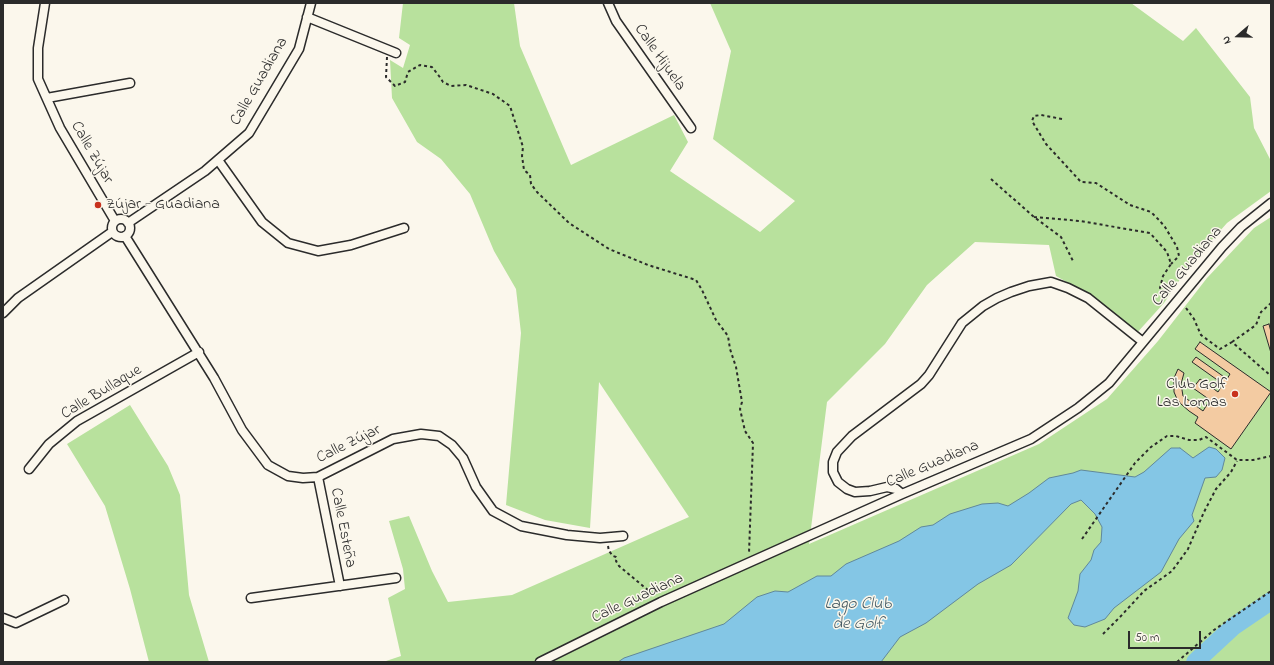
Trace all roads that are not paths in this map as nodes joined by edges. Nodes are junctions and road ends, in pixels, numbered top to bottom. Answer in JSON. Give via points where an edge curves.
{"nodes":[{"id":1,"x":45,"y":3,"type":"edge"},
{"id":2,"x":311,"y":3,"type":"edge"},
{"id":3,"x":608,"y":3,"type":"edge"},
{"id":4,"x":307,"y":17,"type":"junction"},
{"id":5,"x":396,"y":53,"type":"dead end"},
{"id":6,"x":130,"y":83,"type":"dead end"},
{"id":7,"x":47,"y":98,"type":"junction"},
{"id":8,"x":691,"y":128,"type":"dead end"},
{"id":9,"x":218,"y":160,"type":"junction"},
{"id":10,"x":1271,"y":203,"type":"edge"},
{"id":11,"x":115,"y":221,"type":"junction"},
{"id":12,"x":128,"y":223,"type":"junction"},
{"id":13,"x":404,"y":228,"type":"dead end"},
{"id":14,"x":112,"y":232,"type":"junction"},
{"id":15,"x":125,"y":236,"type":"junction"},
{"id":16,"x":3,"y":313,"type":"edge"},
{"id":17,"x":1142,"y":342,"type":"junction"},
{"id":18,"x":198,"y":352,"type":"junction"},
{"id":19,"x":29,"y":469,"type":"dead end"},
{"id":20,"x":318,"y":477,"type":"junction"},
{"id":21,"x":902,"y":494,"type":"junction"},
{"id":22,"x":623,"y":536,"type":"dead end"},
{"id":23,"x":396,"y":578,"type":"dead end"},
{"id":24,"x":340,"y":586,"type":"junction"},
{"id":25,"x":251,"y":598,"type":"dead end"},
{"id":26,"x":64,"y":600,"type":"dead end"},
{"id":27,"x":3,"y":618,"type":"edge"},
{"id":28,"x":540,"y":662,"type":"edge"}],
"edges":[{"from":1,"to":7,"type":"street","name":"Calle Zújar","via":[[38,48],[38,79]]},
{"from":2,"to":4,"type":"street","name":"Calle Guadiana"},
{"from":3,"to":8,"type":"street","name":"Calle Hijuela","via":[[616,22]]},
{"from":4,"to":5,"type":"street"},
{"from":4,"to":9,"type":"street","name":"Calle Guadiana","via":[[299,49],[250,133]]},
{"from":6,"to":7,"type":"street"},
{"from":7,"to":11,"type":"street","name":"Calle Zújar","via":[[60,128]]},
{"from":9,"to":12,"type":"street","name":"Calle Guadiana"},
{"from":9,"to":13,"type":"street","via":[[262,222],[288,243],[318,251],[351,245]]},
{"from":10,"to":17,"type":"street","name":"Calle Guadiana","via":[[1241,227],[1222,247]]},
{"from":11,"to":12,"type":"street","via":[[123,219]]},
{"from":11,"to":14,"type":"street"},
{"from":12,"to":15,"type":"street","via":[[129,232]]},
{"from":14,"to":15,"type":"street","via":[[119,237]]},
{"from":14,"to":16,"type":"street","via":[[18,298]]},
{"from":15,"to":18,"type":"street","name":"Calle Zújar"},
{"from":17,"to":21,"type":"street","name":"Calle Guadiana","via":[[1108,383],[1078,408],[1031,439]]},
{"from":17,"to":21,"type":"street","via":[[1088,298],[1051,282],[1011,292],[982,306],[962,323],[921,384],[852,436],[837,452],[833,472],[838,482],[847,490],[870,491],[886,487],[896,489]]},
{"from":18,"to":19,"type":"street","name":"Calle Bullaque","via":[[77,421],[50,444]]},
{"from":18,"to":20,"type":"street","name":"Calle Zújar","via":[[242,430],[268,465],[288,476]]},
{"from":20,"to":22,"type":"street","name":"Calle Zújar","via":[[393,439],[421,434],[439,436],[452,445],[463,458],[476,488],[493,510],[521,526],[567,535],[600,538]]},
{"from":20,"to":24,"type":"street","name":"Calle Esteña"},
{"from":21,"to":28,"type":"street","name":"Calle Guadiana","via":[[661,602]]},
{"from":23,"to":24,"type":"street","name":"Calle Esteña"},
{"from":24,"to":25,"type":"street","name":"Calle Esteña"},
{"from":26,"to":27,"type":"street","via":[[16,624]]}]}
